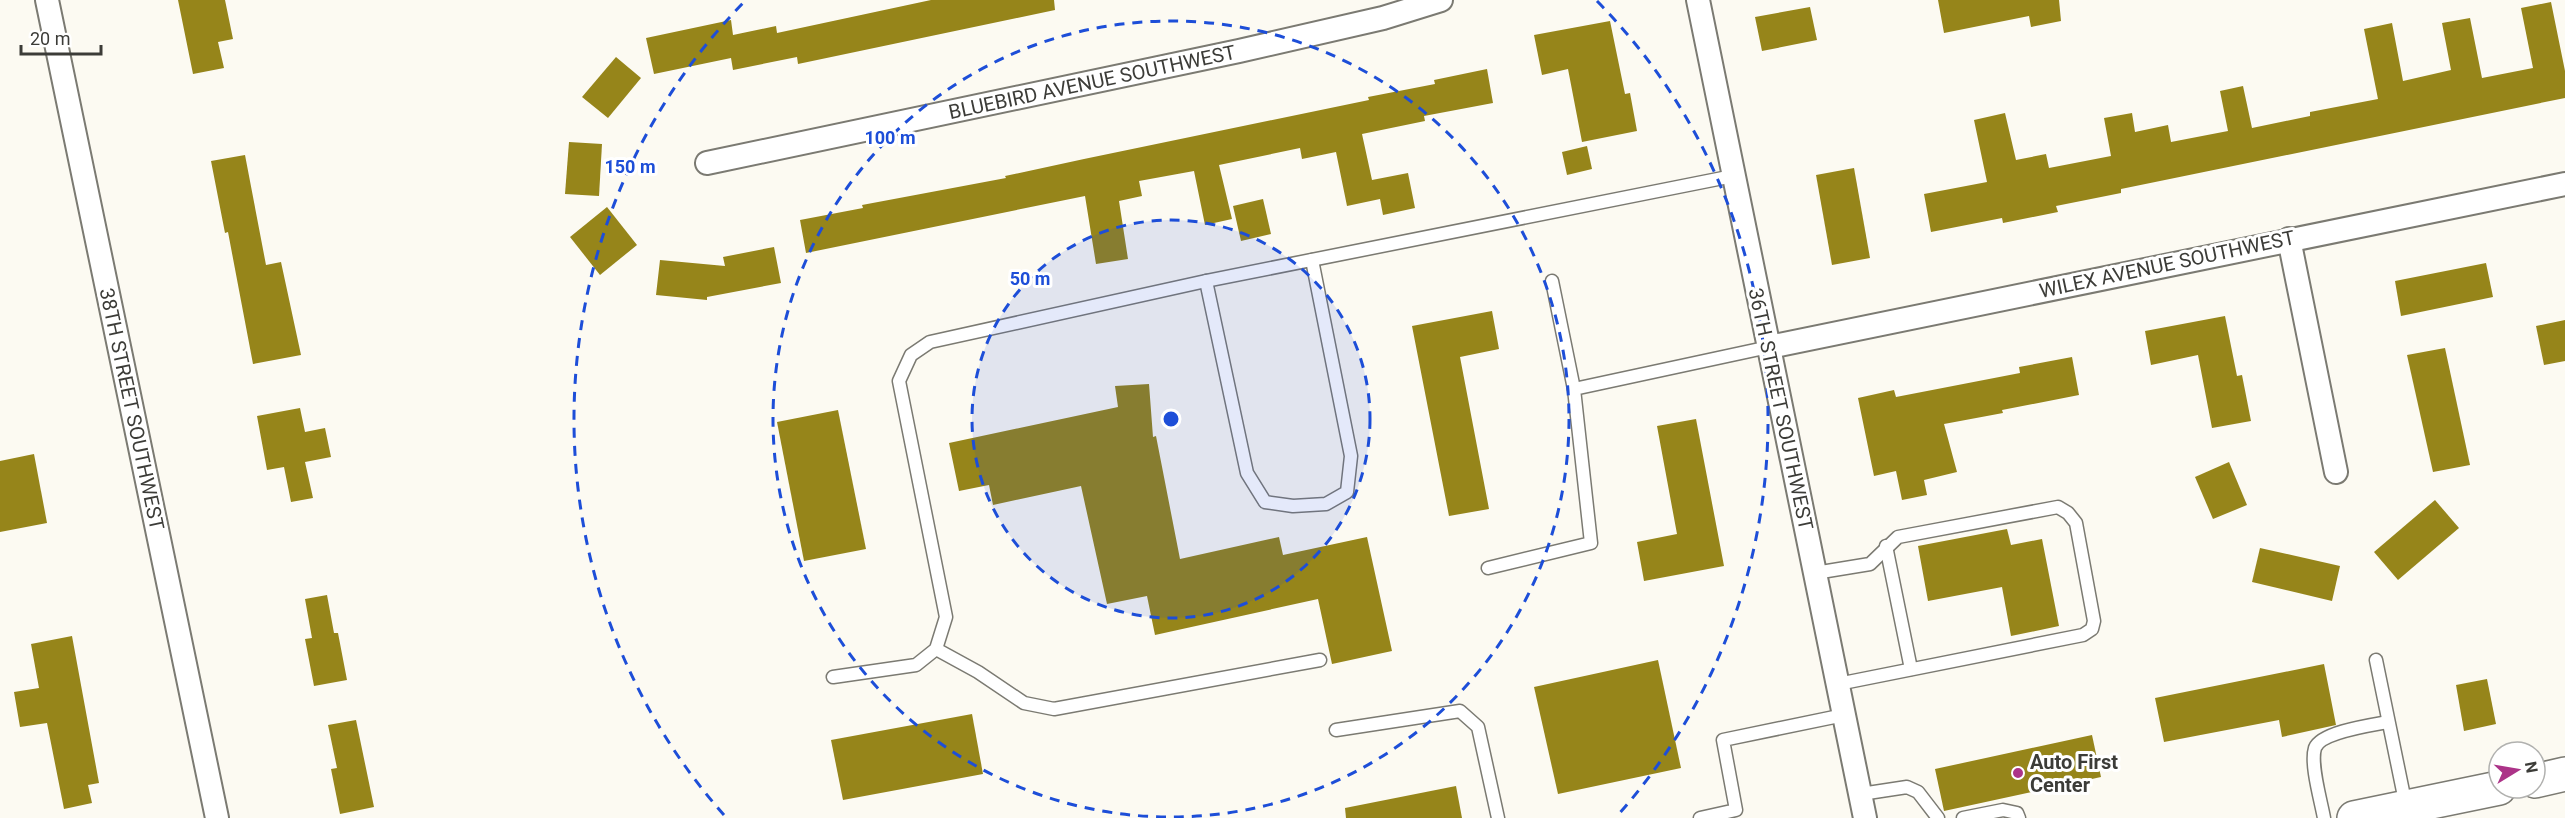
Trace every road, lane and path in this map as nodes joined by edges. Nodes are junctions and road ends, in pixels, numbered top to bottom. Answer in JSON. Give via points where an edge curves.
{"nodes":[{"id":1,"x":47,"y":0,"type":"edge"},
{"id":2,"x":1441,"y":0,"type":"edge"},
{"id":3,"x":1698,"y":0,"type":"edge"},
{"id":4,"x":707,"y":163,"type":"dead end"},
{"id":5,"x":1733,"y":176,"type":"junction"},
{"id":6,"x":2565,"y":184,"type":"edge"},
{"id":7,"x":2289,"y":238,"type":"junction"},
{"id":8,"x":1312,"y":260,"type":"junction"},
{"id":9,"x":1206,"y":281,"type":"junction"},
{"id":10,"x":1552,"y":281,"type":"dead end"},
{"id":11,"x":1768,"y":347,"type":"junction"},
{"id":12,"x":1574,"y":389,"type":"junction"},
{"id":13,"x":2336,"y":472,"type":"dead end"},
{"id":14,"x":1886,"y":546,"type":"junction"},
{"id":15,"x":1488,"y":568,"type":"dead end"},
{"id":16,"x":1815,"y":573,"type":"junction"},
{"id":17,"x":936,"y":649,"type":"junction"},
{"id":18,"x":1320,"y":660,"type":"dead end"},
{"id":19,"x":2376,"y":660,"type":"dead end"},
{"id":20,"x":1911,"y":669,"type":"junction"},
{"id":21,"x":833,"y":677,"type":"dead end"},
{"id":22,"x":1838,"y":684,"type":"junction"},
{"id":23,"x":1844,"y":716,"type":"junction"},
{"id":24,"x":2388,"y":722,"type":"junction"},
{"id":25,"x":1336,"y":730,"type":"dead end"},
{"id":26,"x":2565,"y":774,"type":"edge"},
{"id":27,"x":2547,"y":778,"type":"edge"},
{"id":28,"x":2487,"y":790,"type":"edge"},
{"id":29,"x":1860,"y":794,"type":"junction"},
{"id":30,"x":2406,"y":807,"type":"junction"},
{"id":31,"x":217,"y":818,"type":"edge"},
{"id":32,"x":1498,"y":818,"type":"edge"},
{"id":33,"x":1700,"y":818,"type":"edge"},
{"id":34,"x":1865,"y":818,"type":"edge"},
{"id":35,"x":1938,"y":818,"type":"edge"},
{"id":36,"x":1963,"y":818,"type":"edge"},
{"id":37,"x":2019,"y":818,"type":"edge"},
{"id":38,"x":2324,"y":818,"type":"edge"},
{"id":39,"x":2358,"y":818,"type":"edge"}],
"edges":[{"from":1,"to":31,"type":"street","name":"38TH STREET SOUTHWEST"},
{"from":2,"to":4,"type":"street","name":"BLUEBIRD AVENUE SOUTHWEST","via":[[1383,18],[1239,51]]},
{"from":3,"to":5,"type":"street","name":"36TH STREET SOUTHWEST"},
{"from":5,"to":8,"type":"lane"},
{"from":5,"to":11,"type":"street","name":"36TH STREET SOUTHWEST"},
{"from":6,"to":7,"type":"street","name":"WILEX AVENUE SOUTHWEST"},
{"from":7,"to":11,"type":"street","name":"WILEX AVENUE SOUTHWEST"},
{"from":7,"to":13,"type":"street"},
{"from":8,"to":9,"type":"lane"},
{"from":8,"to":9,"type":"lane","via":[[1351,456],[1347,492],[1326,504],[1293,506],[1265,502],[1247,473]]},
{"from":9,"to":17,"type":"lane","via":[[955,335],[930,342],[911,355],[899,381],[946,617]]},
{"from":10,"to":12,"type":"lane"},
{"from":11,"to":12,"type":"lane"},
{"from":11,"to":16,"type":"street","name":"36TH STREET SOUTHWEST"},
{"from":12,"to":15,"type":"lane","via":[[1591,543]]},
{"from":14,"to":16,"type":"lane","via":[[1870,564]]},
{"from":14,"to":20,"type":"lane"},
{"from":14,"to":20,"type":"lane","via":[[1898,537],[2058,507],[2076,524],[2094,621],[2092,629],[2084,635]]},
{"from":16,"to":22,"type":"street","name":"36TH STREET SOUTHWEST"},
{"from":17,"to":18,"type":"lane","via":[[1024,703],[1054,709]]},
{"from":17,"to":21,"type":"lane","via":[[916,665]]},
{"from":19,"to":24,"type":"lane"},
{"from":20,"to":22,"type":"lane"},
{"from":22,"to":23,"type":"street","name":"36TH STREET SOUTHWEST"},
{"from":23,"to":29,"type":"street","name":"36TH STREET SOUTHWEST"},
{"from":23,"to":33,"type":"lane","via":[[1723,740],[1736,810]]},
{"from":24,"to":30,"type":"lane"},
{"from":24,"to":38,"type":"lane","via":[[2339,733],[2321,740],[2315,748]]},
{"from":25,"to":32,"type":"lane","via":[[1460,711],[1478,727]]},
{"from":26,"to":27,"type":"main road"},
{"from":28,"to":30,"type":"main road"},
{"from":29,"to":34,"type":"street","name":"36TH STREET SOUTHWEST"},
{"from":29,"to":35,"type":"lane","via":[[1907,787],[1918,792]]},
{"from":30,"to":39,"type":"main road"},
{"from":36,"to":37,"type":"lane","via":[[2003,810],[2017,813]]}]}
